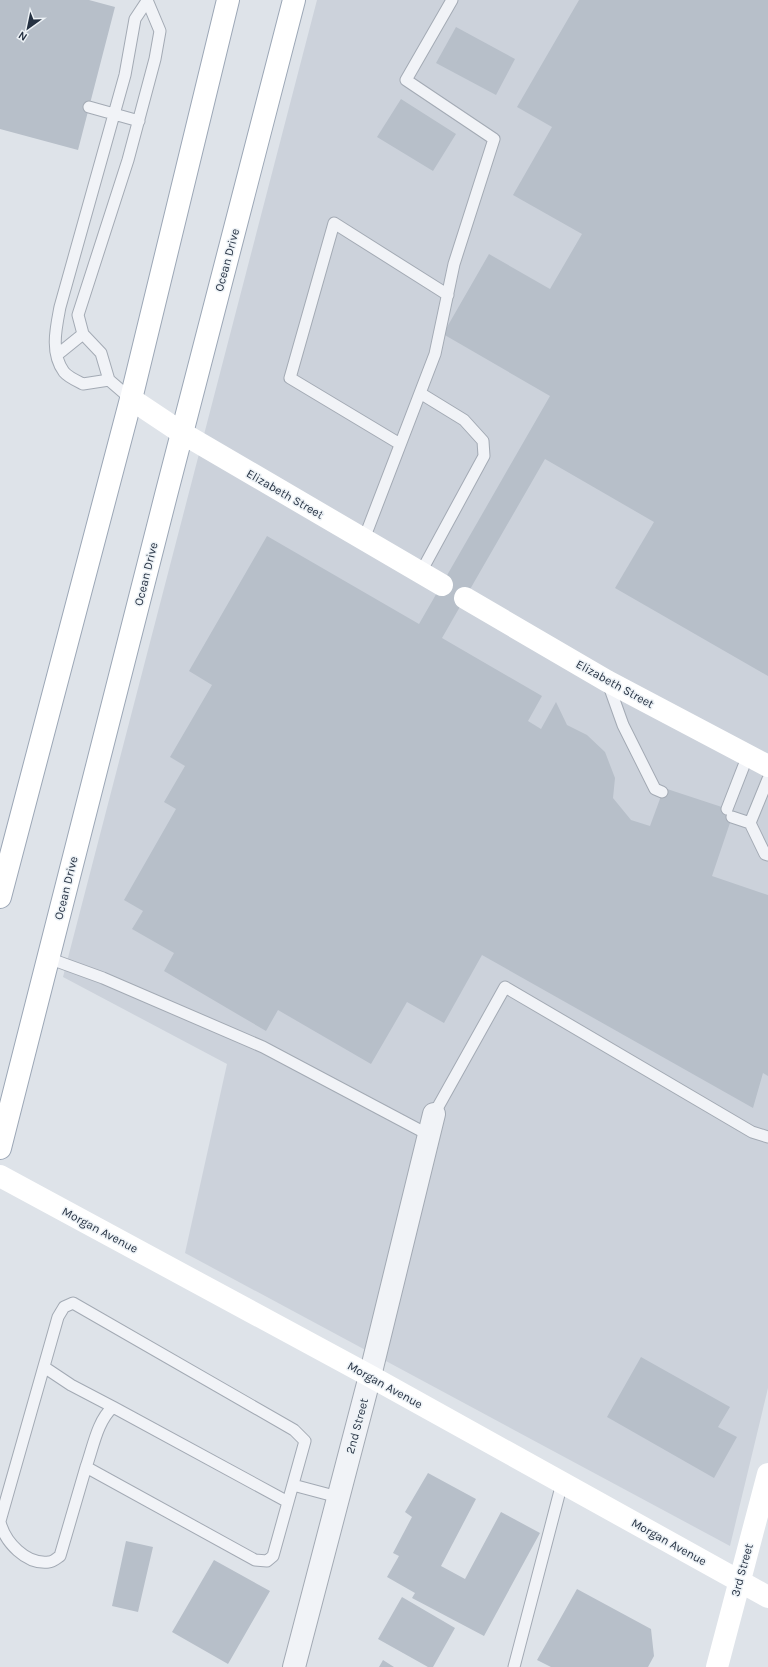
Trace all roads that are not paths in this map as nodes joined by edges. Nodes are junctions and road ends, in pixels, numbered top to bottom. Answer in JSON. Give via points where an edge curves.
{"nodes":[{"id":1,"x":147,"y":0,"type":"edge"},
{"id":2,"x":228,"y":0,"type":"edge"},
{"id":3,"x":294,"y":0,"type":"edge"},
{"id":4,"x":452,"y":0,"type":"edge"},
{"id":5,"x":89,"y":107,"type":"dead end"},
{"id":6,"x":114,"y":114,"type":"junction"},
{"id":7,"x":139,"y":121,"type":"junction"},
{"id":8,"x":448,"y":295,"type":"junction"},
{"id":9,"x":84,"y":334,"type":"junction"},
{"id":10,"x":56,"y":355,"type":"junction"},
{"id":11,"x":109,"y":380,"type":"junction"},
{"id":12,"x":420,"y":393,"type":"junction"},
{"id":13,"x":131,"y":399,"type":"junction"},
{"id":14,"x":182,"y":433,"type":"junction"},
{"id":15,"x":400,"y":444,"type":"junction"},
{"id":16,"x":364,"y":539,"type":"junction"},
{"id":17,"x":421,"y":572,"type":"junction"},
{"id":18,"x":442,"y":585,"type":"dead end"},
{"id":19,"x":466,"y":598,"type":"dead end"},
{"id":20,"x":607,"y":681,"type":"junction"},
{"id":21,"x":748,"y":755,"type":"junction"},
{"id":22,"x":768,"y":766,"type":"edge"},
{"id":23,"x":768,"y":779,"type":"edge"},
{"id":24,"x":662,"y":792,"type":"dead end"},
{"id":25,"x":750,"y":823,"type":"junction"},
{"id":26,"x":768,"y":855,"type":"edge"},
{"id":27,"x":0,"y":897,"type":"edge"},
{"id":28,"x":48,"y":958,"type":"junction"},
{"id":29,"x":432,"y":1124,"type":"junction"},
{"id":30,"x":768,"y":1137,"type":"edge"},
{"id":31,"x":0,"y":1148,"type":"edge"},
{"id":32,"x":0,"y":1176,"type":"edge"},
{"id":33,"x":44,"y":1367,"type":"junction"},
{"id":34,"x":370,"y":1376,"type":"junction"},
{"id":35,"x":113,"y":1407,"type":"junction"},
{"id":36,"x":86,"y":1467,"type":"junction"},
{"id":37,"x":768,"y":1474,"type":"edge"},
{"id":38,"x":562,"y":1483,"type":"junction"},
{"id":39,"x":293,"y":1485,"type":"junction"},
{"id":40,"x":338,"y":1497,"type":"junction"},
{"id":41,"x":288,"y":1502,"type":"junction"},
{"id":42,"x":0,"y":1522,"type":"edge"},
{"id":43,"x":739,"y":1581,"type":"junction"},
{"id":44,"x":768,"y":1597,"type":"edge"},
{"id":45,"x":294,"y":1667,"type":"edge"},
{"id":46,"x":514,"y":1667,"type":"edge"},
{"id":47,"x":717,"y":1667,"type":"edge"}],
"edges":[{"from":1,"to":6,"type":"lane","via":[[135,19],[125,75]]},
{"from":1,"to":7,"type":"lane","via":[[160,31]]},
{"from":2,"to":13,"type":"main road"},
{"from":3,"to":14,"type":"main road","name":"Ocean Drive"},
{"from":4,"to":8,"type":"lane","via":[[406,80],[494,139],[454,264]]},
{"from":5,"to":6,"type":"lane"},
{"from":6,"to":7,"type":"lane"},
{"from":6,"to":10,"type":"lane","via":[[60,307],[55,336]]},
{"from":7,"to":9,"type":"lane","via":[[78,315]]},
{"from":8,"to":12,"type":"lane","via":[[435,354]]},
{"from":8,"to":15,"type":"lane","via":[[334,223],[290,378]]},
{"from":9,"to":10,"type":"lane"},
{"from":9,"to":11,"type":"lane","via":[[101,353]]},
{"from":10,"to":11,"type":"lane","via":[[64,373],[83,384]]},
{"from":11,"to":13,"type":"lane"},
{"from":12,"to":15,"type":"lane"},
{"from":12,"to":17,"type":"lane","via":[[464,420],[483,441],[484,456]]},
{"from":13,"to":14,"type":"main road","name":"Elizabeth Street"},
{"from":13,"to":27,"type":"main road"},
{"from":14,"to":16,"type":"main road","name":"Elizabeth Street"},
{"from":14,"to":28,"type":"main road","name":"Ocean Drive"},
{"from":15,"to":16,"type":"lane"},
{"from":16,"to":17,"type":"main road","name":"Elizabeth Street"},
{"from":17,"to":18,"type":"main road","name":"Elizabeth Street"},
{"from":19,"to":20,"type":"main road","name":"Elizabeth Street"},
{"from":20,"to":21,"type":"main road","name":"Elizabeth Street"},
{"from":20,"to":24,"type":"lane","via":[[623,725],[651,782],[655,789]]},
{"from":21,"to":22,"type":"main road","name":"Elizabeth Street"},
{"from":21,"to":25,"type":"lane","via":[[729,813]]},
{"from":23,"to":25,"type":"lane"},
{"from":25,"to":26,"type":"lane","via":[[765,854]]},
{"from":28,"to":29,"type":"lane","via":[[103,978],[263,1047]]},
{"from":28,"to":31,"type":"main road","name":"Ocean Drive"},
{"from":29,"to":30,"type":"lane","via":[[505,987],[752,1132]]},
{"from":29,"to":34,"type":"street","name":"2nd Street"},
{"from":32,"to":34,"type":"main road","name":"Morgan Avenue"},
{"from":33,"to":35,"type":"lane","via":[[71,1385]]},
{"from":33,"to":39,"type":"lane","via":[[58,1318],[64,1307],[72,1303],[294,1430],[305,1441]]},
{"from":33,"to":42,"type":"lane"},
{"from":34,"to":38,"type":"main road","name":"Morgan Avenue"},
{"from":34,"to":40,"type":"street","name":"2nd Street"},
{"from":35,"to":36,"type":"lane","via":[[106,1412],[101,1423]]},
{"from":35,"to":41,"type":"lane"},
{"from":36,"to":41,"type":"lane","via":[[255,1560],[267,1560],[273,1556]]},
{"from":36,"to":42,"type":"lane","via":[[60,1556],[50,1562],[34,1561],[14,1548],[3,1533]]},
{"from":37,"to":43,"type":"main road","name":"3rd Street"},
{"from":38,"to":43,"type":"main road","name":"Morgan Avenue"},
{"from":38,"to":46,"type":"lane"},
{"from":39,"to":40,"type":"lane"},
{"from":39,"to":41,"type":"lane"},
{"from":40,"to":45,"type":"street","name":"2nd Street"},
{"from":43,"to":44,"type":"main road","name":"Morgan Avenue"},
{"from":43,"to":47,"type":"main road","name":"3rd Street"}]}
